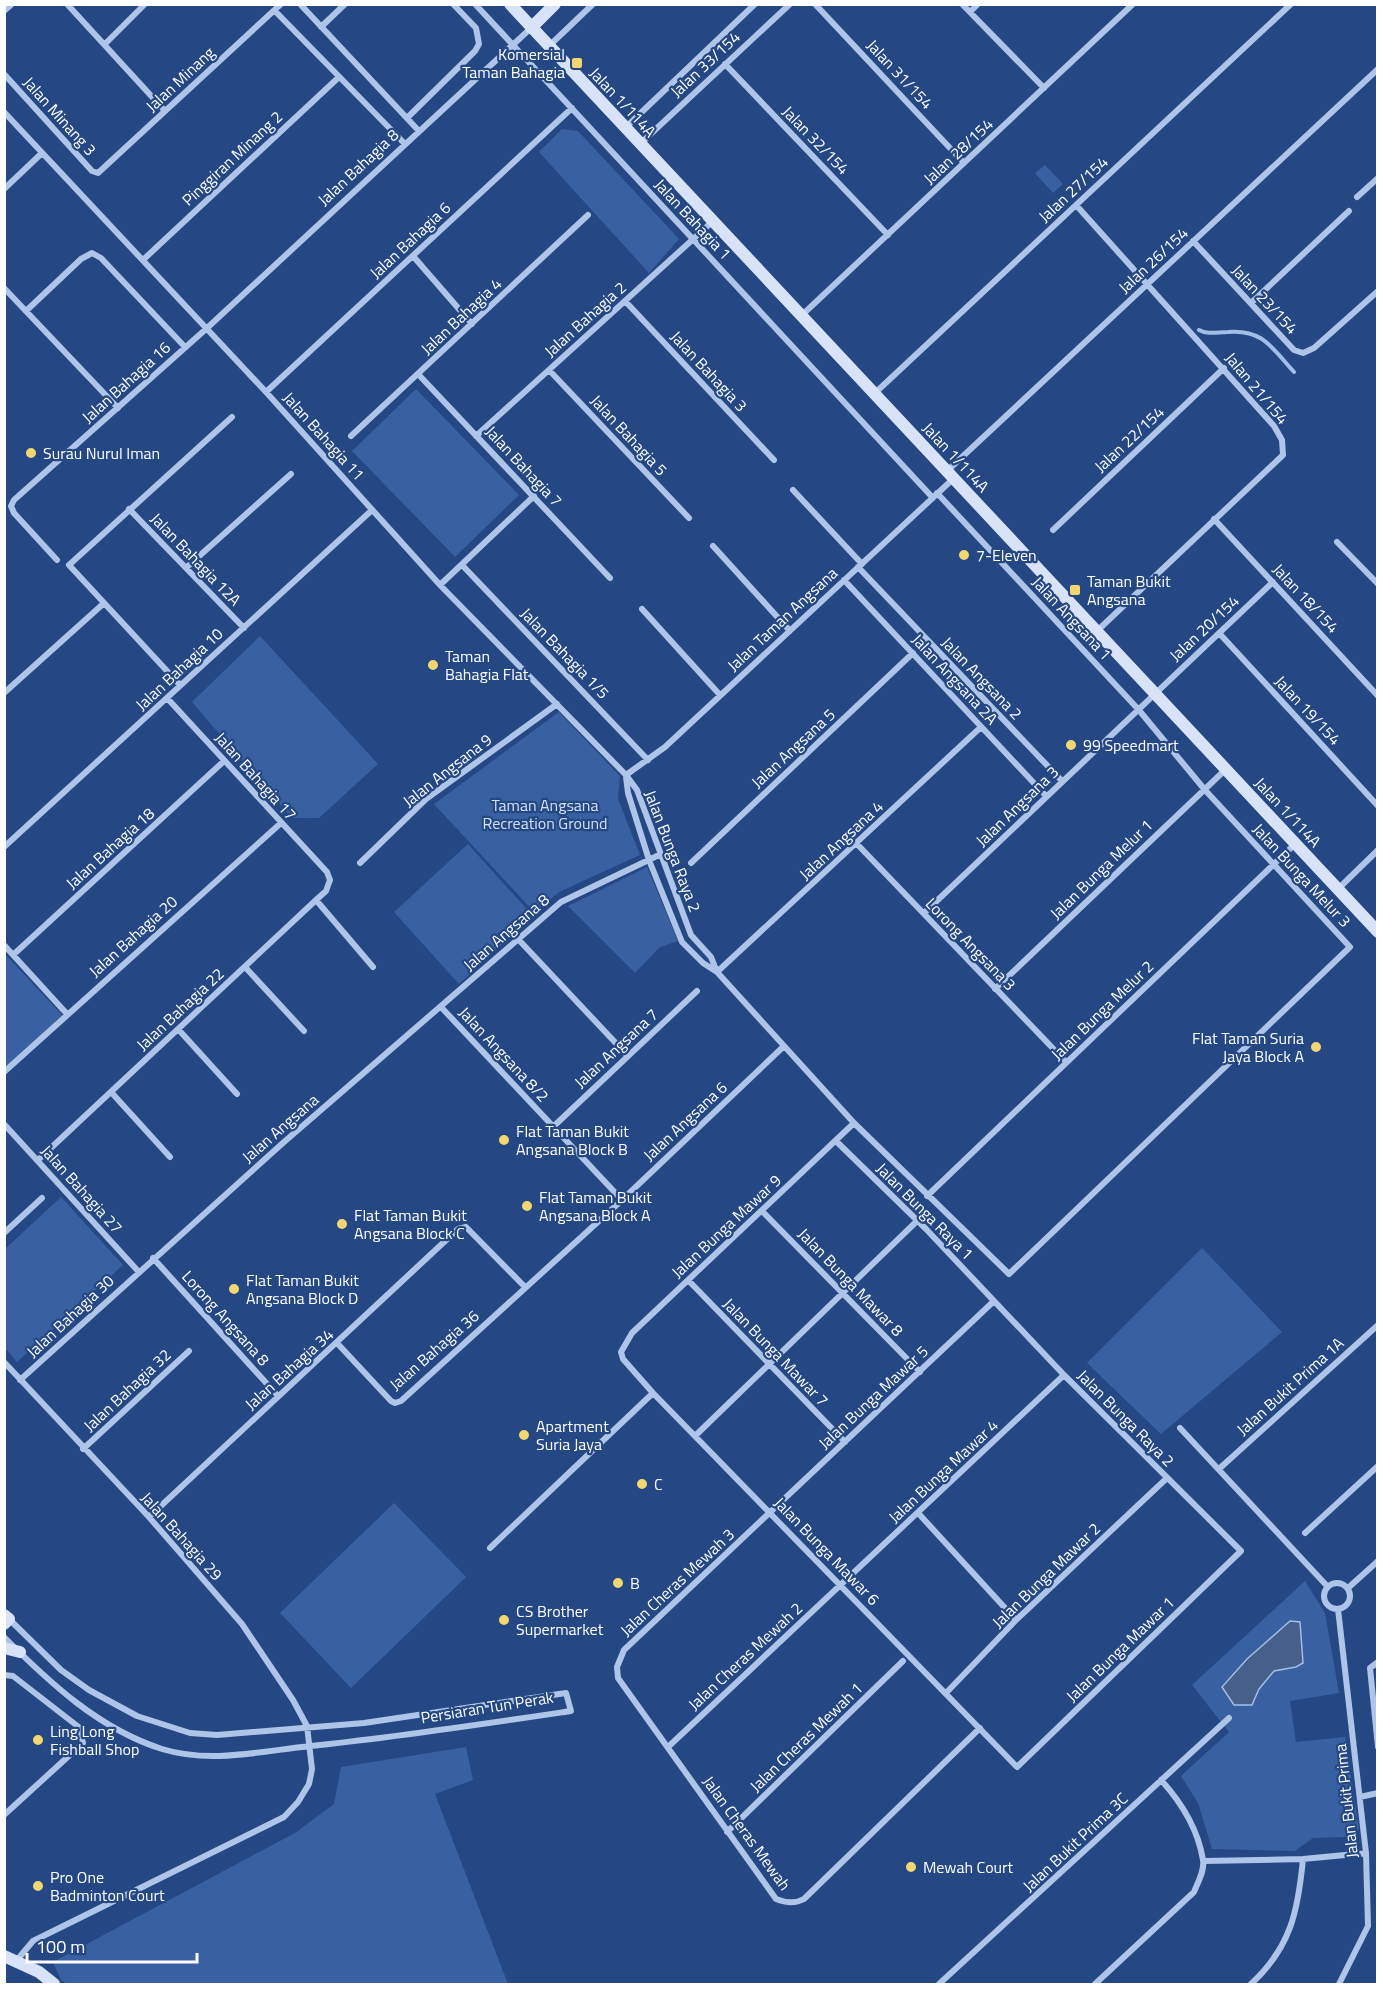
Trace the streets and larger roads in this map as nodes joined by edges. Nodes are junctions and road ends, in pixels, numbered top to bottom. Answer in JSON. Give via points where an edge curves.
{"nodes":[{"id":1,"x":12,"y":4,"type":"edge"},
{"id":2,"x":67,"y":4,"type":"edge"},
{"id":3,"x":145,"y":4,"type":"edge"},
{"id":4,"x":281,"y":4,"type":"edge"},
{"id":5,"x":300,"y":4,"type":"edge"},
{"id":6,"x":345,"y":4,"type":"edge"},
{"id":7,"x":453,"y":4,"type":"edge"},
{"id":8,"x":475,"y":4,"type":"edge"},
{"id":9,"x":555,"y":4,"type":"edge"},
{"id":10,"x":593,"y":4,"type":"edge"},
{"id":11,"x":755,"y":4,"type":"edge"},
{"id":12,"x":790,"y":4,"type":"edge"},
{"id":13,"x":815,"y":4,"type":"edge"},
{"id":14,"x":962,"y":4,"type":"edge"},
{"id":15,"x":978,"y":4,"type":"edge"},
{"id":16,"x":1133,"y":4,"type":"edge"},
{"id":17,"x":1291,"y":4,"type":"edge"},
{"id":18,"x":514,"y":6,"type":"edge"},
{"id":19,"x":4,"y":11,"type":"edge"},
{"id":20,"x":275,"y":11,"type":"junction"},
{"id":21,"x":970,"y":12,"type":"junction"},
{"id":22,"x":321,"y":27,"type":"junction"},
{"id":23,"x":531,"y":28,"type":"junction"},
{"id":24,"x":105,"y":44,"type":"junction"},
{"id":25,"x":510,"y":44,"type":"junction"},
{"id":26,"x":548,"y":46,"type":"junction"},
{"id":27,"x":725,"y":64,"type":"junction"},
{"id":28,"x":1377,"y":69,"type":"edge"},
{"id":29,"x":4,"y":74,"type":"edge"},
{"id":30,"x":339,"y":77,"type":"junction"},
{"id":31,"x":1044,"y":88,"type":"junction"},
{"id":32,"x":572,"y":108,"type":"junction"},
{"id":33,"x":165,"y":111,"type":"junction"},
{"id":34,"x":4,"y":112,"type":"edge"},
{"id":35,"x":407,"y":118,"type":"junction"},
{"id":36,"x":625,"y":128,"type":"junction"},
{"id":37,"x":418,"y":130,"type":"junction"},
{"id":38,"x":404,"y":143,"type":"junction"},
{"id":39,"x":640,"y":144,"type":"junction"},
{"id":40,"x":42,"y":153,"type":"junction"},
{"id":41,"x":964,"y":163,"type":"junction"},
{"id":42,"x":98,"y":173,"type":"joint"},
{"id":43,"x":1377,"y":178,"type":"edge"},
{"id":44,"x":4,"y":189,"type":"edge"},
{"id":45,"x":1357,"y":197,"type":"dead end"},
{"id":46,"x":1076,"y":205,"type":"junction"},
{"id":47,"x":1349,"y":211,"type":"dead end"},
{"id":48,"x":588,"y":215,"type":"dead end"},
{"id":49,"x":712,"y":222,"type":"junction"},
{"id":50,"x":888,"y":235,"type":"junction"},
{"id":51,"x":693,"y":240,"type":"junction"},
{"id":52,"x":1193,"y":241,"type":"junction"},
{"id":53,"x":413,"y":255,"type":"junction"},
{"id":54,"x":144,"y":259,"type":"junction"},
{"id":55,"x":1146,"y":285,"type":"junction"},
{"id":56,"x":4,"y":288,"type":"edge"},
{"id":57,"x":1377,"y":291,"type":"edge"},
{"id":58,"x":625,"y":301,"type":"junction"},
{"id":59,"x":1251,"y":303,"type":"junction"},
{"id":60,"x":26,"y":311,"type":"junction"},
{"id":61,"x":801,"y":316,"type":"junction"},
{"id":62,"x":472,"y":324,"type":"junction"},
{"id":63,"x":206,"y":329,"type":"junction"},
{"id":64,"x":184,"y":347,"type":"junction"},
{"id":65,"x":1224,"y":368,"type":"junction"},
{"id":66,"x":549,"y":370,"type":"junction"},
{"id":67,"x":418,"y":374,"type":"junction"},
{"id":68,"x":266,"y":392,"type":"junction"},
{"id":69,"x":874,"y":394,"type":"junction"},
{"id":70,"x":118,"y":408,"type":"junction"},
{"id":71,"x":232,"y":417,"type":"dead end"},
{"id":72,"x":351,"y":436,"type":"dead end"},
{"id":73,"x":476,"y":436,"type":"junction"},
{"id":74,"x":774,"y":460,"type":"dead end"},
{"id":75,"x":291,"y":474,"type":"dead end"},
{"id":76,"x":950,"y":475,"type":"junction"},
{"id":77,"x":793,"y":490,"type":"dead end"},
{"id":78,"x":534,"y":496,"type":"junction"},
{"id":79,"x":935,"y":496,"type":"junction"},
{"id":80,"x":129,"y":509,"type":"junction"},
{"id":81,"x":371,"y":511,"type":"junction"},
{"id":82,"x":689,"y":518,"type":"dead end"},
{"id":83,"x":1214,"y":519,"type":"junction"},
{"id":84,"x":1053,"y":530,"type":"dead end"},
{"id":85,"x":1337,"y":542,"type":"dead end"},
{"id":86,"x":713,"y":546,"type":"dead end"},
{"id":87,"x":57,"y":560,"type":"dead end"},
{"id":88,"x":462,"y":565,"type":"junction"},
{"id":89,"x":860,"y":566,"type":"junction"},
{"id":90,"x":187,"y":567,"type":"junction"},
{"id":91,"x":610,"y":578,"type":"dead end"},
{"id":92,"x":844,"y":580,"type":"junction"},
{"id":93,"x":1273,"y":582,"type":"junction"},
{"id":94,"x":1377,"y":584,"type":"edge"},
{"id":95,"x":440,"y":585,"type":"junction"},
{"id":96,"x":103,"y":604,"type":"junction"},
{"id":97,"x":642,"y":609,"type":"dead end"},
{"id":98,"x":244,"y":628,"type":"junction"},
{"id":99,"x":790,"y":631,"type":"junction"},
{"id":100,"x":1097,"y":632,"type":"junction"},
{"id":101,"x":1219,"y":633,"type":"junction"},
{"id":102,"x":913,"y":653,"type":"junction"},
{"id":103,"x":180,"y":685,"type":"junction"},
{"id":104,"x":4,"y":693,"type":"edge"},
{"id":105,"x":1154,"y":693,"type":"junction"},
{"id":106,"x":720,"y":695,"type":"junction"},
{"id":107,"x":1377,"y":696,"type":"edge"},
{"id":108,"x":167,"y":698,"type":"junction"},
{"id":109,"x":557,"y":704,"type":"junction"},
{"id":110,"x":1138,"y":709,"type":"junction"},
{"id":111,"x":981,"y":727,"type":"junction"},
{"id":112,"x":648,"y":760,"type":"junction"},
{"id":113,"x":224,"y":761,"type":"junction"},
{"id":114,"x":1226,"y":769,"type":"junction"},
{"id":115,"x":626,"y":775,"type":"junction"},
{"id":116,"x":1062,"y":781,"type":"junction"},
{"id":117,"x":1205,"y":790,"type":"junction"},
{"id":118,"x":1046,"y":796,"type":"junction"},
{"id":119,"x":1377,"y":806,"type":"edge"},
{"id":120,"x":281,"y":823,"type":"junction"},
{"id":121,"x":1295,"y":843,"type":"junction"},
{"id":122,"x":857,"y":844,"type":"junction"},
{"id":123,"x":4,"y":847,"type":"edge"},
{"id":124,"x":1377,"y":850,"type":"edge"},
{"id":125,"x":659,"y":855,"type":"junction"},
{"id":126,"x":649,"y":860,"type":"junction"},
{"id":127,"x":360,"y":863,"type":"dead end"},
{"id":128,"x":691,"y":863,"type":"dead end"},
{"id":129,"x":1274,"y":864,"type":"junction"},
{"id":130,"x":327,"y":872,"type":"joint"},
{"id":131,"x":1338,"y":889,"type":"junction"},
{"id":132,"x":316,"y":900,"type":"junction"},
{"id":133,"x":924,"y":913,"type":"junction"},
{"id":134,"x":1377,"y":932,"type":"edge"},
{"id":135,"x":518,"y":939,"type":"junction"},
{"id":136,"x":4,"y":945,"type":"edge"},
{"id":137,"x":13,"y":955,"type":"junction"},
{"id":138,"x":245,"y":967,"type":"junction"},
{"id":139,"x":373,"y":967,"type":"dead end"},
{"id":140,"x":717,"y":972,"type":"junction"},
{"id":141,"x":995,"y":988,"type":"junction"},
{"id":142,"x":697,"y":991,"type":"dead end"},
{"id":143,"x":441,"y":1006,"type":"junction"},
{"id":144,"x":68,"y":1014,"type":"junction"},
{"id":145,"x":178,"y":1029,"type":"junction"},
{"id":146,"x":304,"y":1031,"type":"dead end"},
{"id":147,"x":783,"y":1047,"type":"junction"},
{"id":148,"x":627,"y":1055,"type":"junction"},
{"id":149,"x":1066,"y":1062,"type":"junction"},
{"id":150,"x":4,"y":1072,"type":"edge"},
{"id":151,"x":111,"y":1092,"type":"junction"},
{"id":152,"x":237,"y":1094,"type":"dead end"},
{"id":153,"x":854,"y":1123,"type":"junction"},
{"id":154,"x":4,"y":1124,"type":"edge"},
{"id":155,"x":554,"y":1126,"type":"junction"},
{"id":156,"x":836,"y":1141,"type":"junction"},
{"id":157,"x":170,"y":1156,"type":"dead end"},
{"id":158,"x":38,"y":1160,"type":"junction"},
{"id":159,"x":927,"y":1196,"type":"junction"},
{"id":160,"x":42,"y":1198,"type":"dead end"},
{"id":161,"x":622,"y":1200,"type":"junction"},
{"id":162,"x":762,"y":1211,"type":"junction"},
{"id":163,"x":917,"y":1221,"type":"junction"},
{"id":164,"x":4,"y":1233,"type":"edge"},
{"id":165,"x":153,"y":1258,"type":"junction"},
{"id":166,"x":138,"y":1271,"type":"junction"},
{"id":167,"x":1009,"y":1274,"type":"joint"},
{"id":168,"x":688,"y":1280,"type":"junction"},
{"id":169,"x":525,"y":1287,"type":"junction"},
{"id":170,"x":844,"y":1293,"type":"junction"},
{"id":171,"x":994,"y":1301,"type":"junction"},
{"id":172,"x":1377,"y":1325,"type":"edge"},
{"id":173,"x":337,"y":1343,"type":"junction"},
{"id":174,"x":189,"y":1351,"type":"dead end"},
{"id":175,"x":621,"y":1352,"type":"joint"},
{"id":176,"x":4,"y":1362,"type":"edge"},
{"id":177,"x":769,"y":1365,"type":"junction"},
{"id":178,"x":920,"y":1372,"type":"junction"},
{"id":179,"x":1064,"y":1375,"type":"junction"},
{"id":180,"x":20,"y":1380,"type":"junction"},
{"id":181,"x":653,"y":1393,"type":"junction"},
{"id":182,"x":278,"y":1396,"type":"junction"},
{"id":183,"x":1180,"y":1428,"type":"dead end"},
{"id":184,"x":696,"y":1434,"type":"junction"},
{"id":185,"x":845,"y":1442,"type":"junction"},
{"id":186,"x":83,"y":1449,"type":"junction"},
{"id":187,"x":1377,"y":1466,"type":"edge"},
{"id":188,"x":1220,"y":1468,"type":"junction"},
{"id":189,"x":1167,"y":1478,"type":"junction"},
{"id":190,"x":771,"y":1513,"type":"junction"},
{"id":191,"x":919,"y":1514,"type":"junction"},
{"id":192,"x":149,"y":1517,"type":"junction"},
{"id":193,"x":1305,"y":1533,"type":"dead end"},
{"id":194,"x":490,"y":1548,"type":"dead end"},
{"id":195,"x":1241,"y":1551,"type":"joint"},
{"id":196,"x":1377,"y":1562,"type":"edge"},
{"id":197,"x":840,"y":1586,"type":"junction"},
{"id":198,"x":1328,"y":1587,"type":"junction"},
{"id":199,"x":1348,"y":1588,"type":"junction"},
{"id":200,"x":1338,"y":1609,"type":"junction"},
{"id":201,"x":6,"y":1619,"type":"edge"},
{"id":202,"x":1016,"y":1620,"type":"junction"},
{"id":203,"x":4,"y":1637,"type":"edge"},
{"id":204,"x":4,"y":1648,"type":"edge"},
{"id":205,"x":20,"y":1652,"type":"junction"},
{"id":206,"x":903,"y":1661,"type":"dead end"},
{"id":207,"x":1377,"y":1662,"type":"edge"},
{"id":208,"x":4,"y":1675,"type":"edge"},
{"id":209,"x":618,"y":1678,"type":"joint"},
{"id":210,"x":946,"y":1693,"type":"junction"},
{"id":211,"x":1229,"y":1718,"type":"dead end"},
{"id":212,"x":307,"y":1726,"type":"junction"},
{"id":213,"x":980,"y":1728,"type":"junction"},
{"id":214,"x":311,"y":1746,"type":"junction"},
{"id":215,"x":668,"y":1747,"type":"junction"},
{"id":216,"x":1377,"y":1747,"type":"edge"},
{"id":217,"x":1017,"y":1767,"type":"joint"},
{"id":218,"x":1161,"y":1780,"type":"junction"},
{"id":219,"x":1377,"y":1794,"type":"edge"},
{"id":220,"x":1360,"y":1797,"type":"junction"},
{"id":221,"x":4,"y":1815,"type":"edge"},
{"id":222,"x":727,"y":1832,"type":"junction"},
{"id":223,"x":1366,"y":1853,"type":"junction"},
{"id":224,"x":1303,"y":1859,"type":"junction"},
{"id":225,"x":1204,"y":1861,"type":"junction"},
{"id":226,"x":10,"y":1958,"type":"edge"},
{"id":227,"x":54,"y":1984,"type":"edge"},
{"id":228,"x":939,"y":1984,"type":"edge"},
{"id":229,"x":1095,"y":1984,"type":"edge"},
{"id":230,"x":1251,"y":1984,"type":"edge"},
{"id":231,"x":1339,"y":1984,"type":"edge"}],
"edges":[{"from":1,"to":19,"type":"street"},
{"from":2,"to":24,"type":"street"},
{"from":3,"to":24,"type":"street"},
{"from":4,"to":20,"type":"street","name":"Jalan Minang"},
{"from":5,"to":22,"type":"street"},
{"from":6,"to":22,"type":"street"},
{"from":7,"to":35,"type":"street","via":[[476,28],[479,44]]},
{"from":8,"to":25,"type":"street"},
{"from":9,"to":23,"type":"street"},
{"from":10,"to":26,"type":"street"},
{"from":11,"to":36,"type":"street","name":"Jalan 33/154"},
{"from":12,"to":27,"type":"street","name":"Jalan 33/154"},
{"from":13,"to":41,"type":"street","name":"Jalan 31/154"},
{"from":14,"to":21,"type":"street"},
{"from":15,"to":21,"type":"street"},
{"from":16,"to":31,"type":"street","name":"Jalan 28/154"},
{"from":17,"to":46,"type":"street","name":"Jalan 27/154"},
{"from":18,"to":23,"type":"street","name":"Jalan 1/114A"},
{"from":20,"to":30,"type":"street"},
{"from":20,"to":33,"type":"street","name":"Jalan Minang"},
{"from":21,"to":31,"type":"street"},
{"from":22,"to":35,"type":"street"},
{"from":23,"to":25,"type":"street","name":"Jalan Bahagia 8"},
{"from":23,"to":26,"type":"street","name":"Jalan 1/114A"},
{"from":24,"to":33,"type":"street"},
{"from":25,"to":32,"type":"street","name":"Jalan Bahagia 1"},
{"from":25,"to":37,"type":"street","name":"Jalan Bahagia 8"},
{"from":26,"to":36,"type":"street","name":"Jalan 1/114A"},
{"from":27,"to":39,"type":"street","name":"Jalan 33/154"},
{"from":27,"to":50,"type":"street","name":"Jalan 32/154"},
{"from":28,"to":52,"type":"street","name":"Jalan 26/154"},
{"from":29,"to":42,"type":"street","name":"Jalan Minang 3"},
{"from":30,"to":38,"type":"street"},
{"from":30,"to":54,"type":"street","name":"Pinggiran Minang 2"},
{"from":31,"to":41,"type":"street","name":"Jalan 28/154"},
{"from":32,"to":51,"type":"street","name":"Jalan Bahagia 1"},
{"from":32,"to":53,"type":"street","name":"Jalan Bahagia 6"},
{"from":33,"to":42,"type":"street","name":"Jalan Minang"},
{"from":34,"to":40,"type":"street","name":"Jalan Bahagia 11"},
{"from":35,"to":37,"type":"street"},
{"from":36,"to":39,"type":"street","name":"Jalan 1/114A"},
{"from":37,"to":38,"type":"street","name":"Jalan Bahagia 8"},
{"from":38,"to":63,"type":"street","name":"Jalan Bahagia 8"},
{"from":39,"to":49,"type":"street","name":"Jalan 1/114A"},
{"from":40,"to":44,"type":"street"},
{"from":40,"to":54,"type":"street","name":"Jalan Bahagia 11"},
{"from":41,"to":50,"type":"street","name":"Jalan 28/154"},
{"from":43,"to":45,"type":"street"},
{"from":46,"to":55,"type":"street","name":"Jalan 21/154"},
{"from":46,"to":69,"type":"street","name":"Jalan 27/154"},
{"from":47,"to":59,"type":"street"},
{"from":48,"to":62,"type":"street","name":"Jalan Bahagia 4"},
{"from":49,"to":51,"type":"street","name":"Jalan Bahagia 2"},
{"from":49,"to":61,"type":"street","name":"Jalan 1/114A"},
{"from":50,"to":61,"type":"street","name":"Jalan 28/154"},
{"from":51,"to":58,"type":"street","name":"Jalan Bahagia 2"},
{"from":51,"to":79,"type":"street","name":"Jalan Bahagia 1"},
{"from":52,"to":55,"type":"street","name":"Jalan 26/154"},
{"from":52,"to":59,"type":"street","name":"Jalan 23/154"},
{"from":53,"to":62,"type":"street"},
{"from":53,"to":68,"type":"street","name":"Jalan Bahagia 6"},
{"from":54,"to":63,"type":"street","name":"Jalan Bahagia 11"},
{"from":55,"to":65,"type":"street","name":"Jalan 21/154"},
{"from":55,"to":76,"type":"street","name":"Jalan 26/154"},
{"from":56,"to":60,"type":"street"},
{"from":57,"to":59,"type":"street","name":"Jalan 23/154","via":[[1314,348],[1303,353],[1294,350]]},
{"from":58,"to":66,"type":"street","name":"Jalan Bahagia 2"},
{"from":58,"to":74,"type":"street","name":"Jalan Bahagia 3"},
{"from":60,"to":64,"type":"street","via":[[81,259],[92,254],[101,258]]},
{"from":60,"to":70,"type":"street"},
{"from":61,"to":69,"type":"street","name":"Jalan 1/114A"},
{"from":62,"to":67,"type":"street","name":"Jalan Bahagia 4"},
{"from":63,"to":64,"type":"street","name":"Jalan Bahagia 16"},
{"from":63,"to":68,"type":"street","name":"Jalan Bahagia 11"},
{"from":64,"to":70,"type":"street","name":"Jalan Bahagia 16"},
{"from":65,"to":83,"type":"street","name":"Jalan 21/154","via":[[1274,426],[1282,440],[1283,455]]},
{"from":65,"to":84,"type":"street","name":"Jalan 22/154"},
{"from":66,"to":73,"type":"street","name":"Jalan Bahagia 2"},
{"from":66,"to":82,"type":"street","name":"Jalan Bahagia 5"},
{"from":67,"to":72,"type":"street","name":"Jalan Bahagia 4"},
{"from":67,"to":73,"type":"street","name":"Jalan Bahagia 7"},
{"from":68,"to":81,"type":"street","name":"Jalan Bahagia 11"},
{"from":69,"to":76,"type":"street","name":"Jalan 1/114A"},
{"from":70,"to":87,"type":"street","name":"Jalan Bahagia 16","via":[[11,506]]},
{"from":71,"to":80,"type":"street"},
{"from":73,"to":78,"type":"street","name":"Jalan Bahagia 7"},
{"from":75,"to":90,"type":"street"},
{"from":76,"to":79,"type":"street","name":"Jalan Taman Angsana"},
{"from":76,"to":100,"type":"street","name":"Jalan 1/114A"},
{"from":77,"to":89,"type":"street","name":"Jalan Angsana 2"},
{"from":78,"to":88,"type":"street"},
{"from":78,"to":91,"type":"street","name":"Jalan Bahagia 7"},
{"from":79,"to":89,"type":"street","name":"Jalan Taman Angsana"},
{"from":79,"to":110,"type":"street","name":"Jalan Angsana 1"},
{"from":80,"to":90,"type":"street","name":"Jalan Bahagia 12A"},
{"from":80,"to":96,"type":"street","via":[[69,565]]},
{"from":81,"to":95,"type":"street","name":"Jalan Bahagia 11"},
{"from":81,"to":98,"type":"street","name":"Jalan Bahagia 10"},
{"from":83,"to":93,"type":"street","name":"Jalan 18/154"},
{"from":83,"to":100,"type":"street","name":"Jalan 21/154"},
{"from":85,"to":94,"type":"street"},
{"from":86,"to":99,"type":"street"},
{"from":88,"to":95,"type":"street"},
{"from":88,"to":112,"type":"street","name":"Jalan Bahagia 1/5"},
{"from":89,"to":92,"type":"street","name":"Jalan Taman Angsana"},
{"from":89,"to":116,"type":"street","name":"Jalan Angsana 2"},
{"from":90,"to":98,"type":"street","name":"Jalan Bahagia 12A"},
{"from":92,"to":99,"type":"street","name":"Jalan Taman Angsana"},
{"from":92,"to":102,"type":"street","name":"Jalan Angsana 2A"},
{"from":93,"to":101,"type":"street","name":"Jalan 20/154"},
{"from":93,"to":107,"type":"street","name":"Jalan 18/154"},
{"from":95,"to":109,"type":"street","name":"Jalan Bahagia 11"},
{"from":96,"to":103,"type":"street"},
{"from":96,"to":104,"type":"street"},
{"from":97,"to":106,"type":"street"},
{"from":98,"to":103,"type":"street","name":"Jalan Bahagia 10"},
{"from":99,"to":106,"type":"street","name":"Jalan Taman Angsana"},
{"from":100,"to":105,"type":"street","name":"Jalan 1/114A"},
{"from":101,"to":105,"type":"street","name":"Jalan 20/154"},
{"from":101,"to":119,"type":"street","name":"Jalan 19/154"},
{"from":102,"to":111,"type":"street","name":"Jalan Angsana 2A"},
{"from":102,"to":128,"type":"street","name":"Jalan Angsana 5"},
{"from":103,"to":108,"type":"street","name":"Jalan Bahagia 10"},
{"from":105,"to":110,"type":"street","name":"Jalan Angsana 3"},
{"from":105,"to":114,"type":"street","name":"Jalan 1/114A"},
{"from":106,"to":112,"type":"street","name":"Jalan Taman Angsana"},
{"from":108,"to":113,"type":"street","name":"Jalan Bahagia 17"},
{"from":108,"to":123,"type":"street","name":"Jalan Bahagia 10"},
{"from":109,"to":115,"type":"street","name":"Jalan Bahagia 11"},
{"from":109,"to":127,"type":"street","name":"Jalan Angsana 9","via":[[426,800]]},
{"from":110,"to":116,"type":"street","name":"Jalan Angsana 3"},
{"from":110,"to":117,"type":"street","name":"Jalan Bunga Melur 3"},
{"from":111,"to":118,"type":"street","name":"Jalan Angsana 2A"},
{"from":111,"to":122,"type":"street","name":"Jalan Angsana 4"},
{"from":112,"to":115,"type":"street","name":"Jalan Taman Angsana"},
{"from":113,"to":120,"type":"street","name":"Jalan Bahagia 17"},
{"from":113,"to":137,"type":"street","name":"Jalan Bahagia 18"},
{"from":114,"to":117,"type":"street","name":"Jalan Bunga Melur 1"},
{"from":114,"to":121,"type":"street","name":"Jalan 1/114A"},
{"from":115,"to":125,"type":"street","name":"Jalan Bunga Raya 2","via":[[637,790]]},
{"from":115,"to":126,"type":"street","name":"Jalan Bunga Raya 2"},
{"from":116,"to":118,"type":"street","name":"Jalan Angsana 3"},
{"from":117,"to":129,"type":"street","name":"Jalan Bunga Melur 3"},
{"from":117,"to":141,"type":"street","name":"Jalan Bunga Melur 1"},
{"from":118,"to":133,"type":"street","name":"Jalan Angsana 3"},
{"from":120,"to":130,"type":"street","name":"Jalan Bahagia 17"},
{"from":120,"to":144,"type":"street","name":"Jalan Bahagia 20"},
{"from":121,"to":129,"type":"street","name":"Jalan Bunga Melur 2"},
{"from":121,"to":131,"type":"street","name":"Jalan 1/114A"},
{"from":122,"to":133,"type":"street","name":"Lorong Angsana 3"},
{"from":122,"to":140,"type":"street","name":"Jalan Angsana 4"},
{"from":124,"to":131,"type":"street"},
{"from":125,"to":126,"type":"street","name":"Jalan Angsana 8"},
{"from":125,"to":140,"type":"street","name":"Jalan Bunga Raya 2","via":[[691,935],[711,957]]},
{"from":126,"to":135,"type":"street","name":"Jalan Angsana 8","via":[[561,902]]},
{"from":126,"to":140,"type":"street","name":"Jalan Bunga Raya 2","via":[[682,942]]},
{"from":129,"to":149,"type":"street","name":"Jalan Bunga Melur 2"},
{"from":129,"to":167,"type":"street","name":"Jalan Bunga Melur 3","via":[[1350,947]]},
{"from":130,"to":132,"type":"street","name":"Jalan Bahagia 22","via":[[330,880],[326,891]]},
{"from":131,"to":134,"type":"street","name":"Jalan 1/114A"},
{"from":132,"to":138,"type":"street","name":"Jalan Bahagia 22"},
{"from":132,"to":139,"type":"street"},
{"from":133,"to":141,"type":"street","name":"Lorong Angsana 3"},
{"from":135,"to":143,"type":"street","name":"Jalan Angsana 8"},
{"from":135,"to":148,"type":"street"},
{"from":136,"to":137,"type":"street"},
{"from":137,"to":144,"type":"street"},
{"from":138,"to":145,"type":"street","name":"Jalan Bahagia 22"},
{"from":138,"to":146,"type":"street"},
{"from":140,"to":147,"type":"street","name":"Jalan Bunga Raya 2"},
{"from":141,"to":149,"type":"street","name":"Lorong Angsana 3"},
{"from":142,"to":148,"type":"street","name":"Jalan Angsana 7"},
{"from":143,"to":155,"type":"street","name":"Jalan Angsana 8/2"},
{"from":143,"to":165,"type":"street","name":"Jalan Angsana"},
{"from":144,"to":150,"type":"street","name":"Jalan Bahagia 20"},
{"from":145,"to":151,"type":"street","name":"Jalan Bahagia 22"},
{"from":145,"to":152,"type":"street"},
{"from":147,"to":153,"type":"street","name":"Jalan Bunga Raya 2"},
{"from":147,"to":161,"type":"street","name":"Jalan Angsana 6"},
{"from":148,"to":155,"type":"street","name":"Jalan Angsana 7"},
{"from":149,"to":159,"type":"street","name":"Jalan Bunga Melur 2"},
{"from":151,"to":157,"type":"street"},
{"from":151,"to":158,"type":"street","name":"Jalan Bahagia 22"},
{"from":153,"to":156,"type":"street","name":"Jalan Bunga Mawar 9"},
{"from":153,"to":159,"type":"street","name":"Jalan Bunga Raya 2"},
{"from":154,"to":158,"type":"street","name":"Jalan Bahagia 27"},
{"from":155,"to":161,"type":"street","name":"Jalan Angsana 8/2"},
{"from":156,"to":162,"type":"street","name":"Jalan Bunga Mawar 9"},
{"from":156,"to":163,"type":"street","name":"Jalan Bunga Raya 1"},
{"from":158,"to":166,"type":"street","name":"Jalan Bahagia 27"},
{"from":159,"to":167,"type":"street","name":"Jalan Bunga Raya 2"},
{"from":160,"to":164,"type":"street"},
{"from":161,"to":169,"type":"street","name":"Jalan Angsana 6"},
{"from":162,"to":168,"type":"street","name":"Jalan Bunga Mawar 9"},
{"from":162,"to":170,"type":"street","name":"Jalan Bunga Mawar 8"},
{"from":163,"to":170,"type":"street"},
{"from":163,"to":171,"type":"street","name":"Jalan Bunga Raya 1"},
{"from":165,"to":166,"type":"street","name":"Jalan Angsana"},
{"from":165,"to":182,"type":"street","name":"Lorong Angsana 8"},
{"from":166,"to":180,"type":"street","name":"Jalan Bahagia 30"},
{"from":168,"to":175,"type":"street","name":"Jalan Bunga Mawar 9","via":[[632,1333]]},
{"from":168,"to":177,"type":"street","name":"Jalan Bunga Mawar 7"},
{"from":169,"to":173,"type":"street","name":"Jalan Bahagia 36","via":[[395,1403]]},
{"from":169,"to":173,"type":"street","name":"Jalan Bahagia 34","via":[[463,1226]]},
{"from":170,"to":177,"type":"street"},
{"from":170,"to":178,"type":"street","name":"Jalan Bunga Mawar 8"},
{"from":171,"to":178,"type":"street","name":"Jalan Bunga Mawar 5"},
{"from":171,"to":179,"type":"street","name":"Jalan Bunga Raya 2"},
{"from":172,"to":188,"type":"street","name":"Jalan Bukit Prima 1A"},
{"from":173,"to":182,"type":"street","name":"Jalan Bahagia 34"},
{"from":174,"to":186,"type":"street","name":"Jalan Bahagia 32"},
{"from":175,"to":181,"type":"street","name":"Jalan Bunga Mawar 6"},
{"from":176,"to":180,"type":"street","name":"Jalan Bahagia 29"},
{"from":177,"to":184,"type":"street"},
{"from":177,"to":185,"type":"street","name":"Jalan Bunga Mawar 7"},
{"from":178,"to":185,"type":"street","name":"Jalan Bunga Mawar 5"},
{"from":179,"to":189,"type":"street","name":"Jalan Bunga Raya 2"},
{"from":179,"to":191,"type":"street","name":"Jalan Bunga Mawar 4"},
{"from":180,"to":186,"type":"street","name":"Jalan Bahagia 29"},
{"from":181,"to":184,"type":"street","name":"Jalan Bunga Mawar 6"},
{"from":181,"to":194,"type":"street"},
{"from":182,"to":192,"type":"street","name":"Jalan Bahagia 34"},
{"from":183,"to":188,"type":"street"},
{"from":184,"to":190,"type":"street","name":"Jalan Bunga Mawar 6"},
{"from":185,"to":190,"type":"street","name":"Jalan Bunga Mawar 5"},
{"from":186,"to":192,"type":"street","name":"Jalan Bahagia 29"},
{"from":187,"to":193,"type":"street"},
{"from":188,"to":198,"type":"street"},
{"from":189,"to":195,"type":"street","name":"Jalan Bunga Raya 2"},
{"from":189,"to":202,"type":"street","name":"Jalan Bunga Mawar 2"},
{"from":190,"to":197,"type":"street","name":"Jalan Bunga Mawar 6"},
{"from":190,"to":209,"type":"street","name":"Jalan Cheras Mewah 3","via":[[624,1650],[617,1667]]},
{"from":191,"to":197,"type":"street","name":"Jalan Bunga Mawar 4"},
{"from":191,"to":202,"type":"street"},
{"from":192,"to":212,"type":"street","name":"Jalan Bahagia 29","via":[[242,1624]]},
{"from":195,"to":217,"type":"street","name":"Jalan Bunga Mawar 1"},
{"from":196,"to":199,"type":"street"},
{"from":197,"to":210,"type":"street","name":"Jalan Bunga Mawar 6"},
{"from":197,"to":215,"type":"street","name":"Jalan Cheras Mewah 2"},
{"from":198,"to":199,"type":"street","via":[[1340,1583]]},
{"from":198,"to":200,"type":"street","via":[[1324,1600],[1329,1607]]},
{"from":199,"to":200,"type":"street","via":[[1349,1601]]},
{"from":200,"to":220,"type":"street","name":"Jalan Bukit Prima"},
{"from":201,"to":212,"type":"street","name":"Persiaran Tun Perak","via":[[61,1670],[116,1706],[161,1725],[217,1735]]},
{"from":202,"to":210,"type":"street","name":"Jalan Bunga Mawar 2"},
{"from":203,"to":205,"type":"street","name":"Persiaran Tun Perak"},
{"from":204,"to":205,"type":"street"},
{"from":205,"to":214,"type":"street","name":"Persiaran Tun Perak","via":[[74,1701],[122,1732],[162,1749],[190,1756],[222,1757]]},
{"from":206,"to":222,"type":"street","name":"Jalan Cheras Mewah 1"},
{"from":207,"to":216,"type":"street","via":[[1370,1668]]},
{"from":208,"to":221,"type":"street","via":[[13,1676],[80,1728],[83,1743]]},
{"from":209,"to":215,"type":"street","name":"Jalan Cheras Mewah"},
{"from":210,"to":213,"type":"street","name":"Jalan Bunga Mawar 6"},
{"from":211,"to":218,"type":"street","name":"Jalan Bukit Prima 3C"},
{"from":212,"to":214,"type":"street","name":"Jalan Bahagia 29"},
{"from":212,"to":214,"type":"street","name":"Persiaran Tun Perak","via":[[364,1723],[566,1693],[571,1711],[370,1742]]},
{"from":213,"to":217,"type":"street","name":"Jalan Bunga Mawar 6"},
{"from":213,"to":222,"type":"street","name":"Jalan Cheras Mewah","via":[[798,1902],[776,1899]]},
{"from":214,"to":226,"type":"street","name":"Jalan Bahagia 29","via":[[309,1784],[284,1817],[33,1941]]},
{"from":215,"to":222,"type":"street","name":"Jalan Cheras Mewah"},
{"from":218,"to":225,"type":"street","via":[[1185,1809]]},
{"from":218,"to":228,"type":"street","name":"Jalan Bukit Prima 3C"},
{"from":219,"to":220,"type":"street"},
{"from":220,"to":223,"type":"street","name":"Jalan Bukit Prima"},
{"from":223,"to":224,"type":"street"},
{"from":223,"to":231,"type":"street","name":"Jalan Bukit Prima","via":[[1368,1926]]},
{"from":224,"to":225,"type":"street"},
{"from":224,"to":230,"type":"street","via":[[1292,1924],[1275,1958]]},
{"from":225,"to":229,"type":"street","via":[[1194,1892]]},
{"from":226,"to":227,"type":"street"}]}
